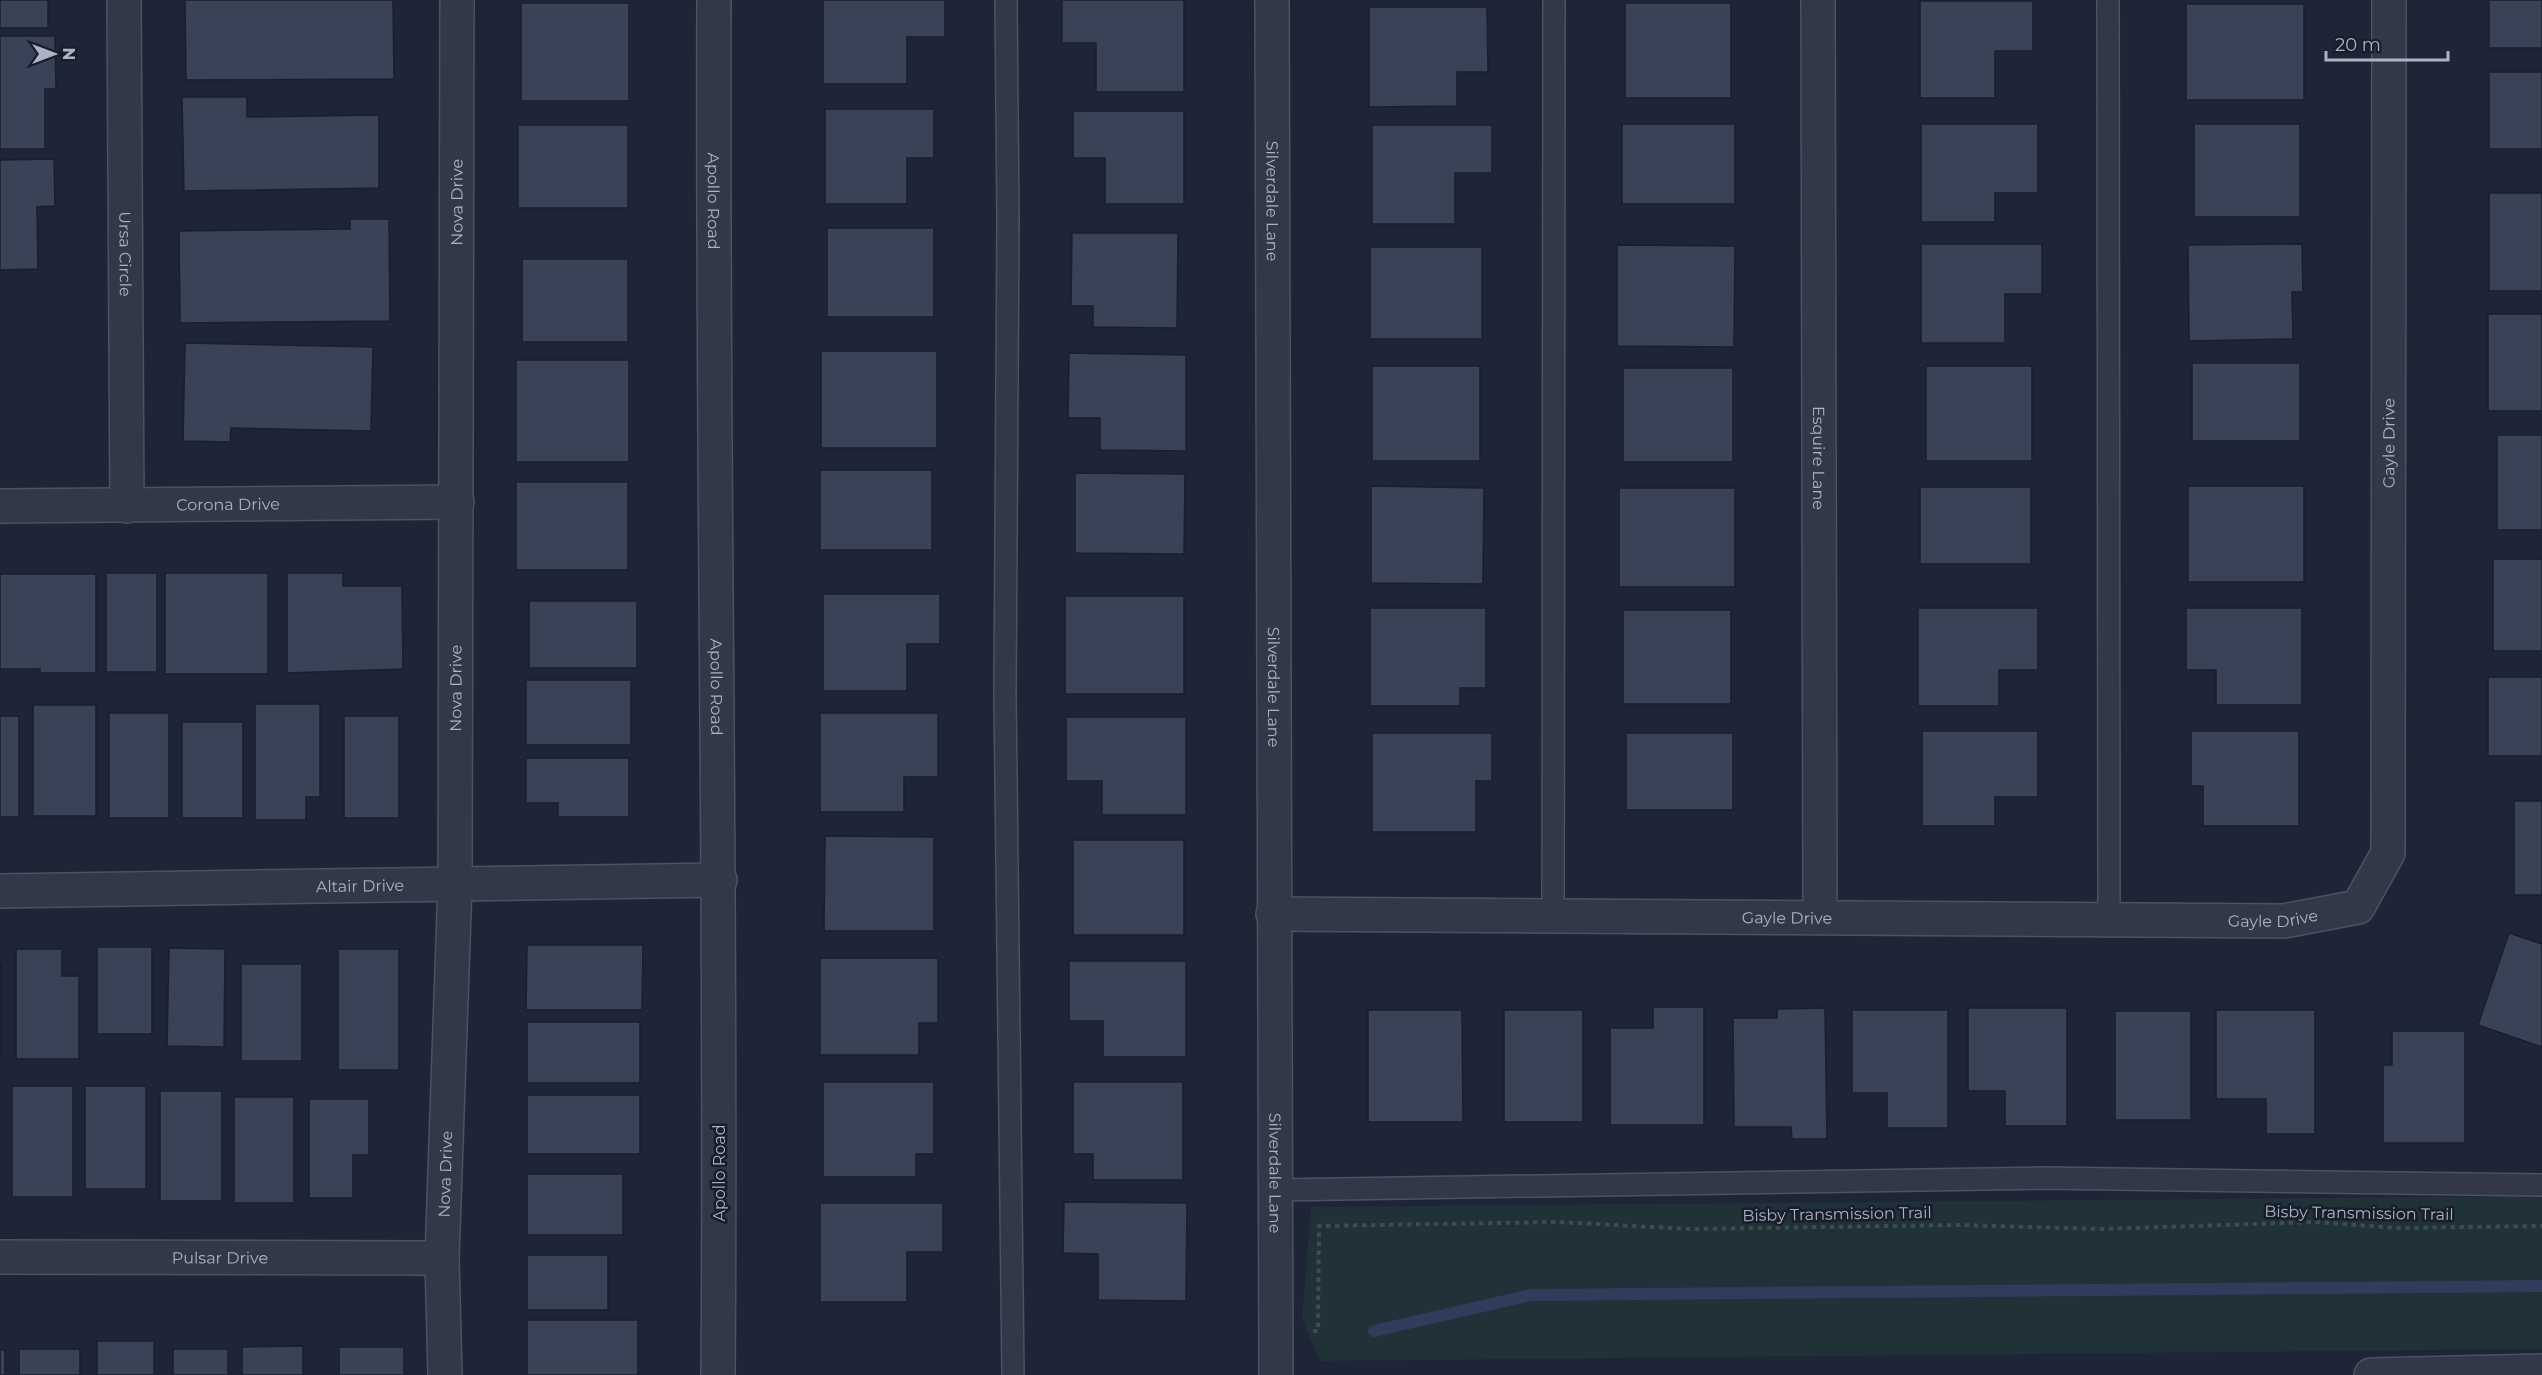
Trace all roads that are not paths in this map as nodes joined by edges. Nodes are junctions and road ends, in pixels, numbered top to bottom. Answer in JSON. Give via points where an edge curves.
{"nodes":[{"id":1,"x":124,"y":0,"type":"edge"},
{"id":2,"x":457,"y":0,"type":"edge"},
{"id":3,"x":714,"y":0,"type":"edge"},
{"id":4,"x":1006,"y":0,"type":"edge"},
{"id":5,"x":1272,"y":0,"type":"edge"},
{"id":6,"x":1554,"y":0,"type":"edge"},
{"id":7,"x":1818,"y":0,"type":"edge"},
{"id":8,"x":2108,"y":0,"type":"edge"},
{"id":9,"x":2389,"y":0,"type":"edge"},
{"id":10,"x":457,"y":502,"type":"junction"},
{"id":11,"x":0,"y":506,"type":"edge"},
{"id":12,"x":127,"y":506,"type":"junction"},
{"id":13,"x":720,"y":880,"type":"junction"},
{"id":14,"x":455,"y":884,"type":"junction"},
{"id":15,"x":0,"y":891,"type":"edge"},
{"id":16,"x":1273,"y":914,"type":"junction"},
{"id":17,"x":1553,"y":915,"type":"junction"},
{"id":18,"x":1820,"y":916,"type":"junction"},
{"id":19,"x":2109,"y":919,"type":"junction"},
{"id":20,"x":2542,"y":1185,"type":"edge"},
{"id":21,"x":1276,"y":1190,"type":"junction"},
{"id":22,"x":0,"y":1257,"type":"edge"},
{"id":23,"x":442,"y":1258,"type":"junction"},
{"id":24,"x":2542,"y":1371,"type":"edge"},
{"id":25,"x":445,"y":1375,"type":"edge"},
{"id":26,"x":718,"y":1375,"type":"edge"},
{"id":27,"x":1013,"y":1375,"type":"edge"},
{"id":28,"x":1276,"y":1375,"type":"edge"},
{"id":29,"x":2371,"y":1375,"type":"edge"}],
"edges":[{"from":1,"to":12,"type":"street","name":"Ursa Circle"},
{"from":2,"to":10,"type":"street","name":"Nova Drive"},
{"from":3,"to":13,"type":"street","name":"Apollo Road"},
{"from":4,"to":27,"type":"lane","via":[[1005,694]]},
{"from":5,"to":16,"type":"street","name":"Silverdale Lane"},
{"from":6,"to":17,"type":"lane"},
{"from":7,"to":18,"type":"street","name":"Esquire Lane"},
{"from":8,"to":19,"type":"lane"},
{"from":9,"to":19,"type":"street","name":"Gayle Drive","via":[[2388,853],[2358,908],[2284,921]]},
{"from":10,"to":12,"type":"street","name":"Corona Drive"},
{"from":10,"to":14,"type":"street","name":"Nova Drive"},
{"from":11,"to":12,"type":"street","name":"Corona Drive"},
{"from":13,"to":14,"type":"street","name":"Altair Drive"},
{"from":13,"to":26,"type":"street","name":"Apollo Road"},
{"from":14,"to":15,"type":"street","name":"Altair Drive"},
{"from":14,"to":23,"type":"street","name":"Nova Drive"},
{"from":16,"to":17,"type":"street","name":"Gayle Drive"},
{"from":16,"to":21,"type":"street","name":"Silverdale Lane"},
{"from":17,"to":18,"type":"street","name":"Gayle Drive"},
{"from":18,"to":19,"type":"street","name":"Gayle Drive"},
{"from":20,"to":21,"type":"lane","via":[[2045,1178]]},
{"from":21,"to":28,"type":"street","name":"Silverdale Lane"},
{"from":22,"to":23,"type":"street","name":"Pulsar Drive"},
{"from":23,"to":25,"type":"street","name":"Nova Drive"},
{"from":24,"to":29,"type":"street"}]}
